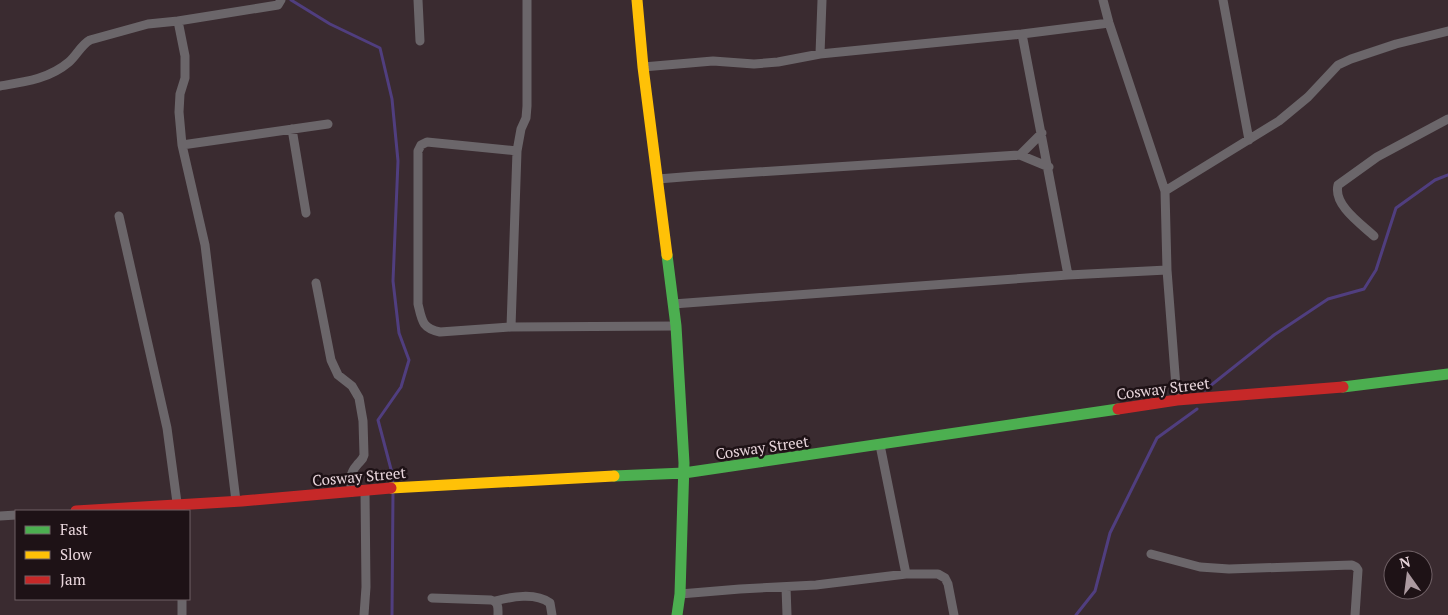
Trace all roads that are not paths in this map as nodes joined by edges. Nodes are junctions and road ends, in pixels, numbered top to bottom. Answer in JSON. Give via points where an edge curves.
{"nodes":[{"id":1,"x":281,"y":0,"type":"edge"},
{"id":2,"x":418,"y":0,"type":"edge"},
{"id":3,"x":527,"y":0,"type":"edge"},
{"id":4,"x":637,"y":0,"type":"edge"},
{"id":5,"x":822,"y":0,"type":"edge"},
{"id":6,"x":1103,"y":0,"type":"edge"},
{"id":7,"x":1223,"y":0,"type":"edge"},
{"id":8,"x":178,"y":21,"type":"junction"},
{"id":9,"x":1109,"y":23,"type":"junction"},
{"id":10,"x":1448,"y":31,"type":"edge"},
{"id":11,"x":1022,"y":34,"type":"junction"},
{"id":12,"x":420,"y":41,"type":"dead end"},
{"id":13,"x":820,"y":54,"type":"junction"},
{"id":14,"x":643,"y":67,"type":"junction"},
{"id":15,"x":0,"y":86,"type":"edge"},
{"id":16,"x":1448,"y":119,"type":"edge"},
{"id":17,"x":328,"y":124,"type":"dead end"},
{"id":18,"x":292,"y":129,"type":"junction"},
{"id":19,"x":1042,"y":133,"type":"junction"},
{"id":20,"x":1249,"y":140,"type":"junction"},
{"id":21,"x":182,"y":145,"type":"junction"},
{"id":22,"x":517,"y":151,"type":"junction"},
{"id":23,"x":1020,"y":154,"type":"junction"},
{"id":24,"x":1048,"y":167,"type":"junction"},
{"id":25,"x":658,"y":179,"type":"junction"},
{"id":26,"x":1165,"y":191,"type":"junction"},
{"id":27,"x":306,"y":213,"type":"dead end"},
{"id":28,"x":119,"y":216,"type":"dead end"},
{"id":29,"x":1374,"y":236,"type":"dead end"},
{"id":30,"x":1167,"y":270,"type":"junction"},
{"id":31,"x":1068,"y":275,"type":"junction"},
{"id":32,"x":316,"y":283,"type":"dead end"},
{"id":33,"x":673,"y":304,"type":"junction"},
{"id":34,"x":676,"y":326,"type":"junction"},
{"id":35,"x":511,"y":327,"type":"junction"},
{"id":36,"x":1448,"y":374,"type":"edge"},
{"id":37,"x":1177,"y":400,"type":"junction"},
{"id":38,"x":880,"y":446,"type":"junction"},
{"id":39,"x":684,"y":473,"type":"junction"},
{"id":40,"x":367,"y":491,"type":"junction"},
{"id":41,"x":352,"y":492,"type":"junction"},
{"id":42,"x":236,"y":501,"type":"junction"},
{"id":43,"x":178,"y":508,"type":"edge"},
{"id":44,"x":110,"y":510,"type":"edge"},
{"id":45,"x":15,"y":515,"type":"edge"},
{"id":46,"x":0,"y":516,"type":"edge"},
{"id":47,"x":1151,"y":554,"type":"dead end"},
{"id":48,"x":906,"y":574,"type":"junction"},
{"id":49,"x":786,"y":587,"type":"junction"},
{"id":50,"x":680,"y":594,"type":"junction"},
{"id":51,"x":432,"y":598,"type":"dead end"},
{"id":52,"x":182,"y":600,"type":"edge"},
{"id":53,"x":494,"y":601,"type":"junction"},
{"id":54,"x":182,"y":615,"type":"edge"},
{"id":55,"x":364,"y":615,"type":"edge"},
{"id":56,"x":498,"y":615,"type":"edge"},
{"id":57,"x":552,"y":615,"type":"edge"},
{"id":58,"x":677,"y":615,"type":"edge"},
{"id":59,"x":787,"y":615,"type":"edge"},
{"id":60,"x":954,"y":615,"type":"edge"},
{"id":61,"x":1355,"y":615,"type":"edge"}],
"edges":[{"from":1,"to":8,"type":"street","via":[[278,5]]},
{"from":2,"to":12,"type":"street"},
{"from":3,"to":22,"type":"street","via":[[527,106]]},
{"from":4,"to":14,"type":"street"},
{"from":5,"to":13,"type":"street"},
{"from":6,"to":9,"type":"street"},
{"from":7,"to":20,"type":"street"},
{"from":8,"to":15,"type":"street","via":[[148,24],[96,38],[84,43],[78,53],[44,77]]},
{"from":8,"to":21,"type":"street","via":[[185,56],[179,112]]},
{"from":9,"to":11,"type":"street"},
{"from":9,"to":26,"type":"street"},
{"from":10,"to":20,"type":"street","via":[[1396,44],[1338,65],[1308,97]]},
{"from":11,"to":13,"type":"street"},
{"from":11,"to":19,"type":"street"},
{"from":13,"to":14,"type":"street","via":[[754,64],[713,61]]},
{"from":14,"to":25,"type":"street"},
{"from":16,"to":29,"type":"street","via":[[1377,157],[1338,185],[1341,204]]},
{"from":17,"to":18,"type":"street"},
{"from":18,"to":21,"type":"street"},
{"from":18,"to":27,"type":"street"},
{"from":19,"to":23,"type":"street"},
{"from":19,"to":24,"type":"street"},
{"from":20,"to":26,"type":"street"},
{"from":21,"to":42,"type":"street","via":[[205,245]]},
{"from":22,"to":35,"type":"street"},
{"from":22,"to":35,"type":"street","via":[[426,142],[418,151],[418,304],[422,321],[429,329],[440,332]]},
{"from":23,"to":24,"type":"street"},
{"from":23,"to":25,"type":"street"},
{"from":24,"to":31,"type":"street"},
{"from":25,"to":33,"type":"street"},
{"from":26,"to":30,"type":"street"},
{"from":28,"to":43,"type":"street","via":[[167,428]]},
{"from":30,"to":31,"type":"street"},
{"from":30,"to":37,"type":"street"},
{"from":31,"to":33,"type":"street"},
{"from":32,"to":41,"type":"street","via":[[331,360],[338,375],[352,386],[359,398],[363,421],[364,455],[351,473]]},
{"from":33,"to":34,"type":"street"},
{"from":34,"to":35,"type":"street"},
{"from":34,"to":39,"type":"street"},
{"from":36,"to":37,"type":"street","name":"Cosway Street","via":[[1351,386]]},
{"from":37,"to":38,"type":"street","name":"Cosway Street"},
{"from":38,"to":39,"type":"street","name":"Cosway Street"},
{"from":38,"to":48,"type":"street"},
{"from":39,"to":40,"type":"street","name":"Cosway Street","via":[[407,486]]},
{"from":39,"to":50,"type":"street"},
{"from":40,"to":41,"type":"street","name":"Cosway Street"},
{"from":40,"to":55,"type":"street"},
{"from":41,"to":42,"type":"street","name":"Cosway Street"},
{"from":42,"to":43,"type":"street","name":"Cosway Street"},
{"from":43,"to":44,"type":"street","name":"Cosway Street"},
{"from":45,"to":46,"type":"street"},
{"from":47,"to":61,"type":"street","via":[[1210,568],[1352,565],[1358,570]]},
{"from":48,"to":49,"type":"street"},
{"from":48,"to":60,"type":"street","via":[[938,574],[945,578]]},
{"from":49,"to":50,"type":"street"},
{"from":49,"to":59,"type":"street"},
{"from":50,"to":58,"type":"street"},
{"from":51,"to":53,"type":"street"},
{"from":52,"to":54,"type":"street"},
{"from":53,"to":56,"type":"street","via":[[498,605]]},
{"from":53,"to":57,"type":"street","via":[[521,597],[544,599],[550,603]]}]}
